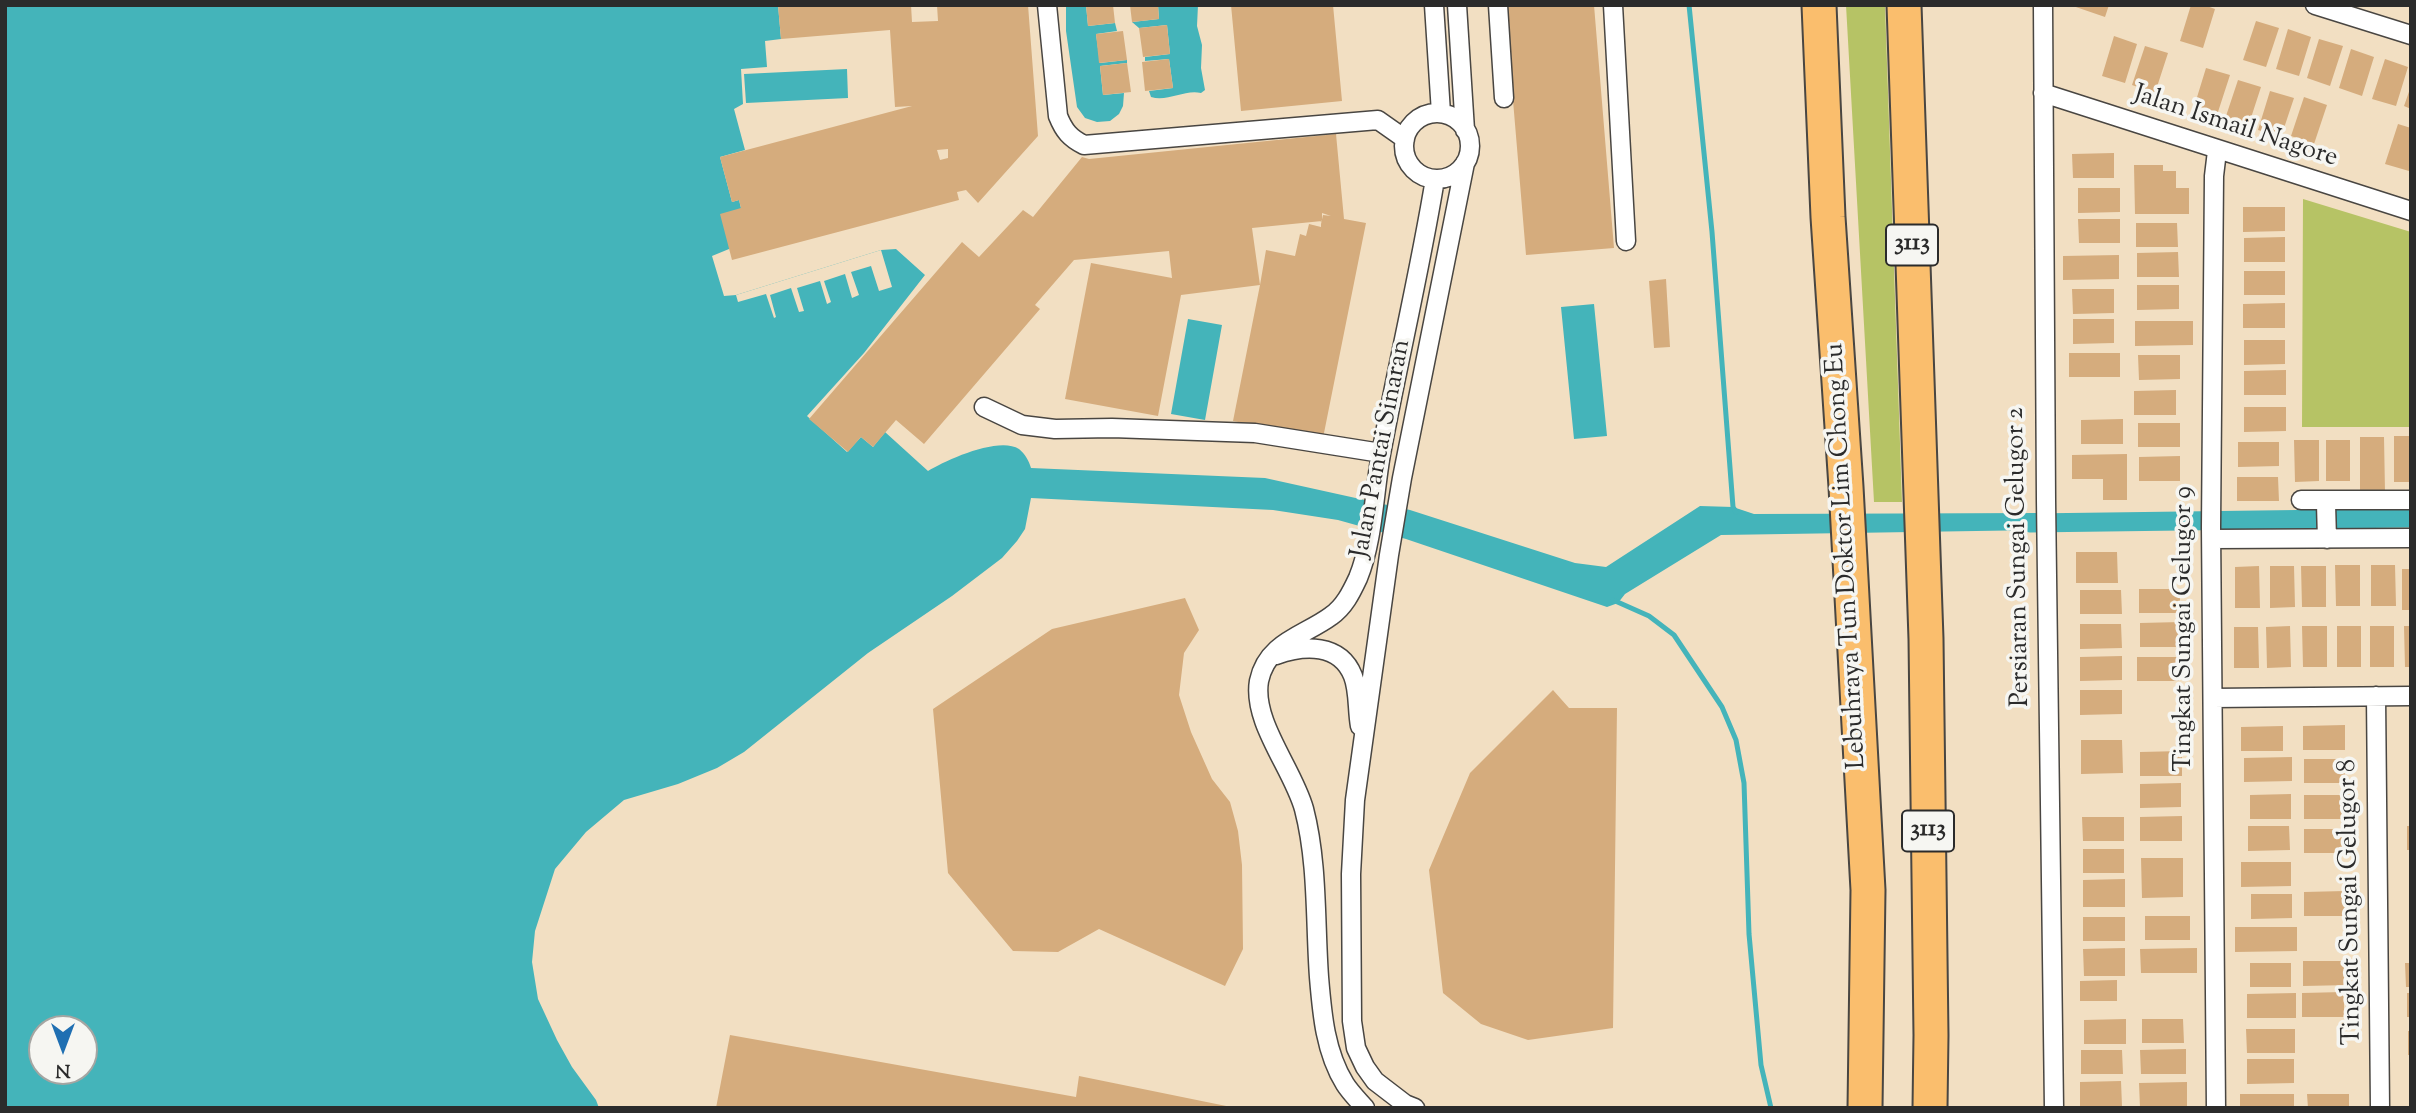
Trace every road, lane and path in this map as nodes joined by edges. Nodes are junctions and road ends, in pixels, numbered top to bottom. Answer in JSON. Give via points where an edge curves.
{"nodes":[{"id":1,"x":1047,"y":5,"type":"edge"},
{"id":2,"x":1434,"y":5,"type":"edge"},
{"id":3,"x":1457,"y":5,"type":"edge"},
{"id":4,"x":1498,"y":5,"type":"edge"},
{"id":5,"x":1614,"y":5,"type":"edge"},
{"id":6,"x":1819,"y":5,"type":"edge"},
{"id":7,"x":1904,"y":5,"type":"edge"},
{"id":8,"x":2043,"y":5,"type":"edge"},
{"id":9,"x":2315,"y":5,"type":"edge"},
{"id":10,"x":2411,"y":35,"type":"edge"},
{"id":11,"x":2043,"y":93,"type":"junction"},
{"id":12,"x":1504,"y":98,"type":"dead end"},
{"id":13,"x":1441,"y":113,"type":"junction"},
{"id":14,"x":1465,"y":130,"type":"junction"},
{"id":15,"x":1405,"y":139,"type":"junction"},
{"id":16,"x":2217,"y":151,"type":"junction"},
{"id":17,"x":1465,"y":163,"type":"junction"},
{"id":18,"x":1435,"y":179,"type":"junction"},
{"id":19,"x":2411,"y":211,"type":"edge"},
{"id":20,"x":1626,"y":241,"type":"dead end"},
{"id":21,"x":984,"y":407,"type":"dead end"},
{"id":22,"x":1381,"y":453,"type":"junction"},
{"id":23,"x":2301,"y":500,"type":"dead end"},
{"id":24,"x":2411,"y":500,"type":"edge"},
{"id":25,"x":2325,"y":502,"type":"junction"},
{"id":26,"x":2211,"y":533,"type":"junction"},
{"id":27,"x":2327,"y":533,"type":"junction"},
{"id":28,"x":2411,"y":538,"type":"edge"},
{"id":29,"x":1273,"y":656,"type":"junction"},
{"id":30,"x":2376,"y":696,"type":"junction"},
{"id":31,"x":2411,"y":696,"type":"edge"},
{"id":32,"x":2213,"y":698,"type":"junction"},
{"id":33,"x":1363,"y":747,"type":"junction"},
{"id":34,"x":1931,"y":1035,"type":"junction"},
{"id":35,"x":1365,"y":1108,"type":"edge"},
{"id":36,"x":1415,"y":1108,"type":"edge"},
{"id":37,"x":1865,"y":1108,"type":"edge"},
{"id":38,"x":1930,"y":1108,"type":"edge"},
{"id":39,"x":1941,"y":1108,"type":"edge"},
{"id":40,"x":2054,"y":1108,"type":"edge"},
{"id":41,"x":2217,"y":1108,"type":"edge"},
{"id":42,"x":2380,"y":1108,"type":"edge"}],
"edges":[{"from":1,"to":15,"type":"street","via":[[1058,116],[1063,130],[1084,145],[1378,120]]},
{"from":2,"to":13,"type":"street"},
{"from":3,"to":14,"type":"street"},
{"from":4,"to":12,"type":"street"},
{"from":5,"to":20,"type":"street"},
{"from":6,"to":37,"type":"highway","name":"Lebuhraya Tun Doktor Lim Chong Eu","number":"3113","via":[[1868,890]]},
{"from":7,"to":34,"type":"highway","number":"3113","via":[[1923,554]]},
{"from":8,"to":11,"type":"street","name":"Persiaran Sungai Gelugor 2"},
{"from":9,"to":10,"type":"street"},
{"from":11,"to":16,"type":"street","name":"Jalan Ismail Nagore"},
{"from":11,"to":40,"type":"street","name":"Persiaran Sungai Gelugor 2"},
{"from":13,"to":14,"type":"street"},
{"from":13,"to":15,"type":"street","via":[[1421,117]]},
{"from":14,"to":17,"type":"street","via":[[1470,146]]},
{"from":15,"to":18,"type":"street","via":[[1411,167]]},
{"from":16,"to":19,"type":"street","name":"Jalan Ismail Nagore"},
{"from":16,"to":26,"type":"street","name":"Tingkat Sungai Gelugor 9"},
{"from":17,"to":18,"type":"street","via":[[1452,175]]},
{"from":17,"to":33,"type":"street","name":"Jalan Pantai Sinaran","via":[[1402,478]]},
{"from":18,"to":22,"type":"street","name":"Jalan Pantai Sinaran"},
{"from":21,"to":22,"type":"street","via":[[1022,425],[1055,429],[1255,433]]},
{"from":22,"to":29,"type":"street","name":"Jalan Pantai Sinaran","via":[[1364,561],[1346,602],[1281,644]]},
{"from":23,"to":25,"type":"street"},
{"from":24,"to":25,"type":"street"},
{"from":25,"to":27,"type":"street"},
{"from":26,"to":27,"type":"street"},
{"from":26,"to":32,"type":"street","name":"Tingkat Sungai Gelugor 9"},
{"from":27,"to":28,"type":"street"},
{"from":29,"to":33,"type":"street","name":"Jalan Pantai Sinaran","via":[[1322,649],[1346,664],[1353,677]]},
{"from":29,"to":35,"type":"street","name":"Jalan Pantai Sinaran","via":[[1259,681],[1261,713],[1303,808],[1312,854],[1327,1042],[1345,1084]]},
{"from":30,"to":31,"type":"street"},
{"from":30,"to":32,"type":"street"},
{"from":30,"to":42,"type":"street","name":"Tingkat Sungai Gelugor 8"},
{"from":32,"to":41,"type":"street","name":"Tingkat Sungai Gelugor 9"},
{"from":33,"to":36,"type":"street","name":"Jalan Pantai Sinaran","via":[[1351,874],[1352,1021],[1356,1048],[1375,1081]]},
{"from":34,"to":38,"type":"highway","number":"3113"},
{"from":34,"to":39,"type":"highway"}]}
